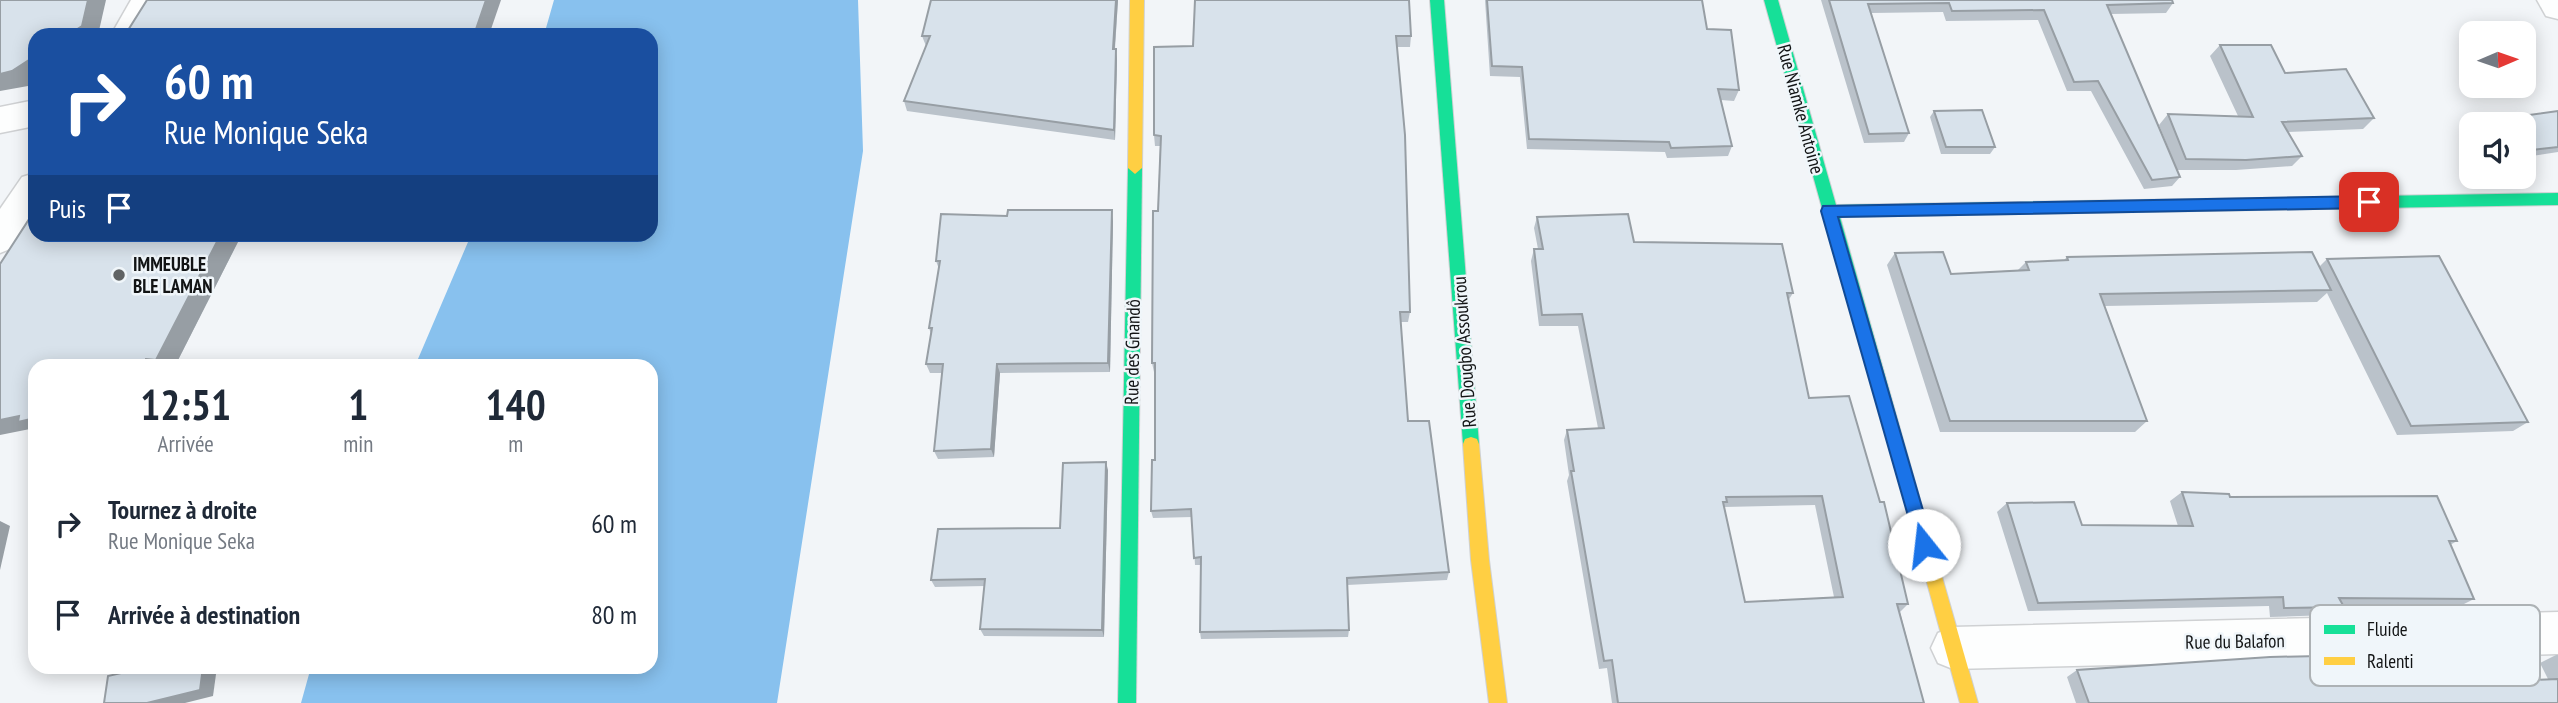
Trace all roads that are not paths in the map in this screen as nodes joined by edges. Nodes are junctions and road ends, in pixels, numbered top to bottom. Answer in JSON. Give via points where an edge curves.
{"nodes":[{"id":1,"x":147,"y":0,"type":"edge"},
{"id":2,"x":1137,"y":0,"type":"edge"},
{"id":3,"x":1437,"y":0,"type":"edge"},
{"id":4,"x":1771,"y":0,"type":"edge"},
{"id":5,"x":2553,"y":0,"type":"edge"},
{"id":6,"x":2558,"y":7,"type":"edge"},
{"id":7,"x":132,"y":28,"type":"edge"},
{"id":8,"x":28,"y":114,"type":"edge"},
{"id":9,"x":0,"y":120,"type":"edge"},
{"id":10,"x":28,"y":197,"type":"edge"},
{"id":11,"x":2558,"y":200,"type":"edge"},
{"id":12,"x":1829,"y":211,"type":"junction"},
{"id":13,"x":0,"y":238,"type":"edge"},
{"id":14,"x":2540,"y":634,"type":"edge"},
{"id":15,"x":2558,"y":634,"type":"edge"},
{"id":16,"x":2310,"y":640,"type":"edge"},
{"id":17,"x":1953,"y":648,"type":"junction"},
{"id":18,"x":1127,"y":703,"type":"edge"},
{"id":19,"x":1498,"y":703,"type":"edge"},
{"id":20,"x":1969,"y":703,"type":"edge"}],
"edges":[{"from":1,"to":7,"type":"street"},
{"from":2,"to":18,"type":"street","name":"Rue des Gnandô"},
{"from":3,"to":19,"type":"street","name":"Rue Dougbo Assoukrou","via":[[1480,560]]},
{"from":4,"to":12,"type":"street","name":"Rue Niamke Antoine"},
{"from":5,"to":6,"type":"street"},
{"from":8,"to":9,"type":"street"},
{"from":10,"to":13,"type":"street"},
{"from":11,"to":12,"type":"street"},
{"from":12,"to":17,"type":"street","name":"Rue Niamke Antoine"},
{"from":14,"to":15,"type":"street","name":"Rue du Balafon"},
{"from":16,"to":17,"type":"street","name":"Rue du Balafon"},
{"from":17,"to":20,"type":"street","name":"Rue Niamke Antoine"}]}
